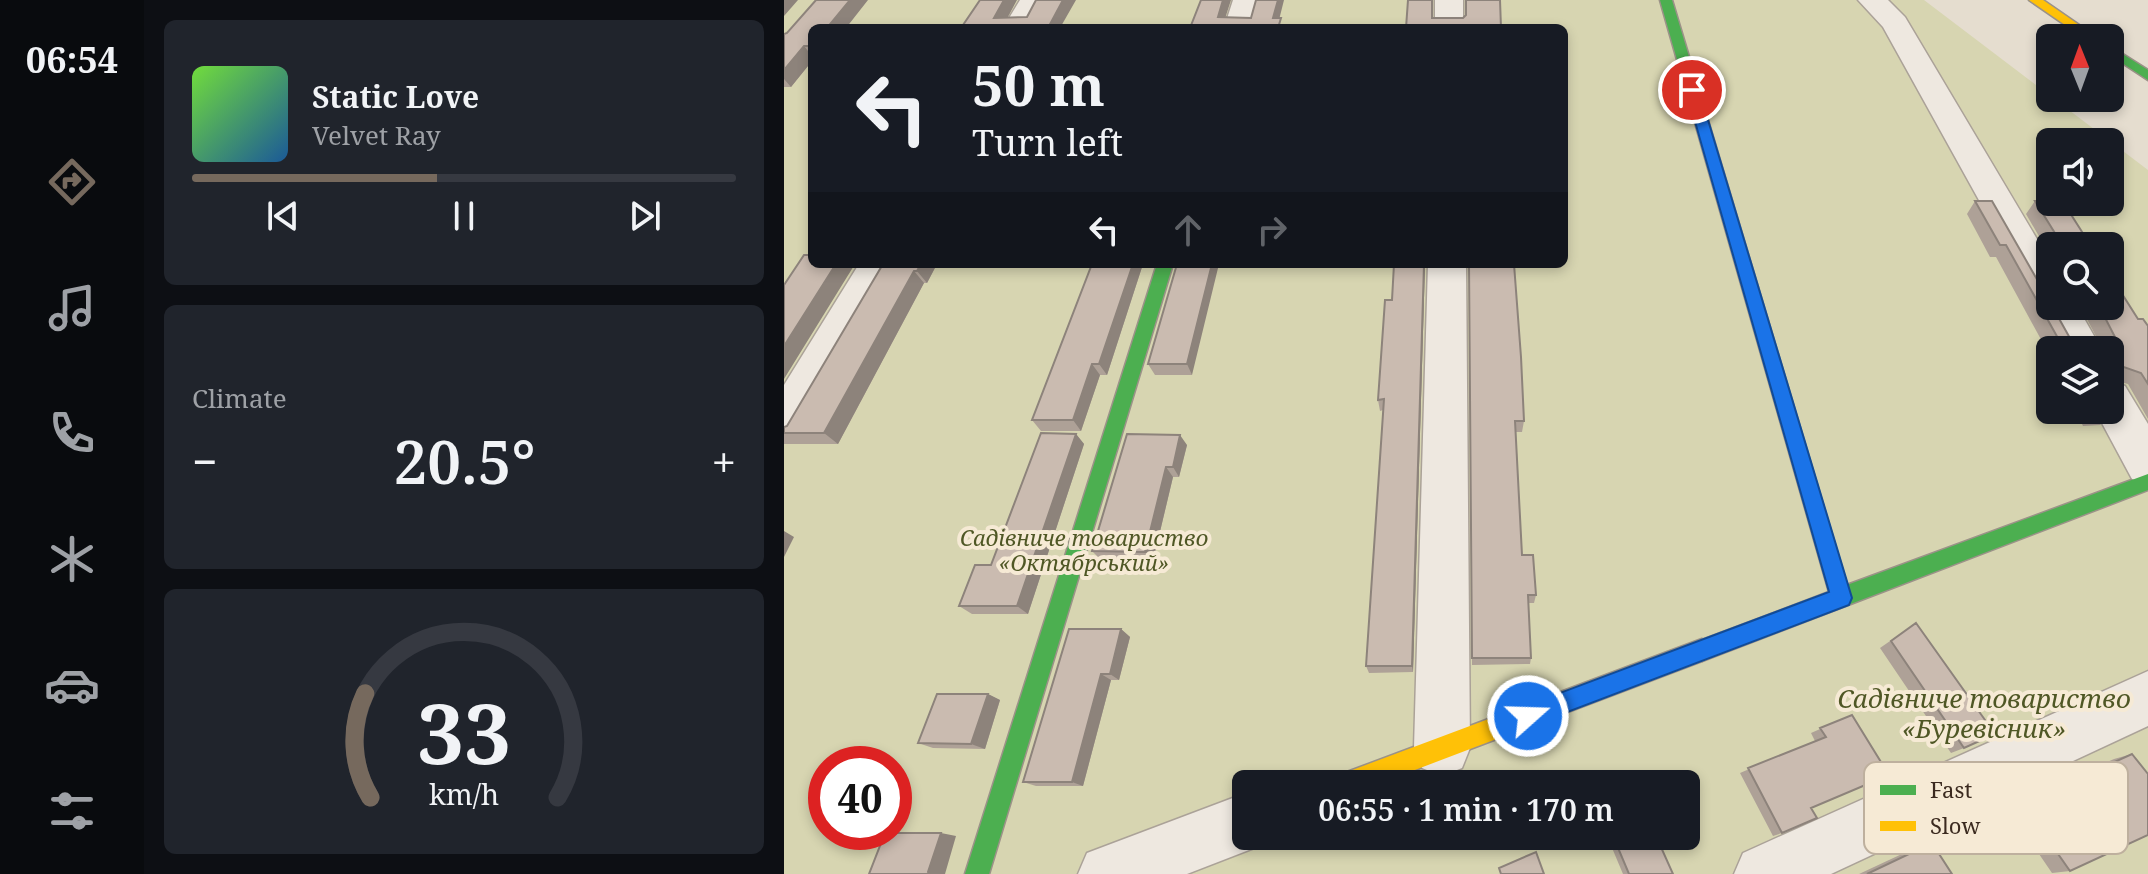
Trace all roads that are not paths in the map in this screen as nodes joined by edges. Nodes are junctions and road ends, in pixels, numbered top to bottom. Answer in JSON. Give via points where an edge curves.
{"nodes":[{"id":1,"x":1034,"y":0,"type":"edge"},
{"id":2,"x":1247,"y":0,"type":"edge"},
{"id":3,"x":1449,"y":0,"type":"edge"},
{"id":4,"x":1666,"y":0,"type":"edge"},
{"id":5,"x":1872,"y":0,"type":"edge"},
{"id":6,"x":2035,"y":0,"type":"edge"},
{"id":7,"x":1019,"y":24,"type":"edge"},
{"id":8,"x":1239,"y":24,"type":"edge"},
{"id":9,"x":1449,"y":24,"type":"edge"},
{"id":10,"x":2071,"y":24,"type":"edge"},
{"id":11,"x":2124,"y":60,"type":"edge"},
{"id":12,"x":2148,"y":76,"type":"edge"},
{"id":13,"x":876,"y":268,"type":"edge"},
{"id":14,"x":1164,"y":268,"type":"edge"},
{"id":15,"x":1447,"y":268,"type":"edge"},
{"id":16,"x":2036,"y":270,"type":"edge"},
{"id":17,"x":784,"y":422,"type":"edge"},
{"id":18,"x":2124,"y":423,"type":"edge"},
{"id":19,"x":2148,"y":465,"type":"edge"},
{"id":20,"x":2148,"y":482,"type":"edge"},
{"id":21,"x":1841,"y":598,"type":"junction"},
{"id":22,"x":2148,"y":698,"type":"edge"},
{"id":23,"x":1442,"y":748,"type":"junction"},
{"id":24,"x":2008,"y":762,"type":"edge"},
{"id":25,"x":1384,"y":770,"type":"edge"},
{"id":26,"x":1232,"y":827,"type":"edge"},
{"id":27,"x":1864,"y":828,"type":"edge"},
{"id":28,"x":977,"y":874,"type":"edge"},
{"id":29,"x":1108,"y":874,"type":"edge"},
{"id":30,"x":1764,"y":874,"type":"edge"}],
"edges":[{"from":1,"to":7,"type":"street"},
{"from":2,"to":8,"type":"street"},
{"from":3,"to":9,"type":"street"},
{"from":4,"to":21,"type":"street"},
{"from":5,"to":16,"type":"street","via":[[1895,23]]},
{"from":6,"to":10,"type":"street"},
{"from":11,"to":12,"type":"street"},
{"from":13,"to":17,"type":"street"},
{"from":14,"to":28,"type":"street"},
{"from":15,"to":23,"type":"street"},
{"from":18,"to":19,"type":"street"},
{"from":20,"to":21,"type":"street"},
{"from":21,"to":23,"type":"street"},
{"from":22,"to":24,"type":"street"},
{"from":23,"to":25,"type":"street"},
{"from":26,"to":29,"type":"street"},
{"from":27,"to":30,"type":"street"}]}
